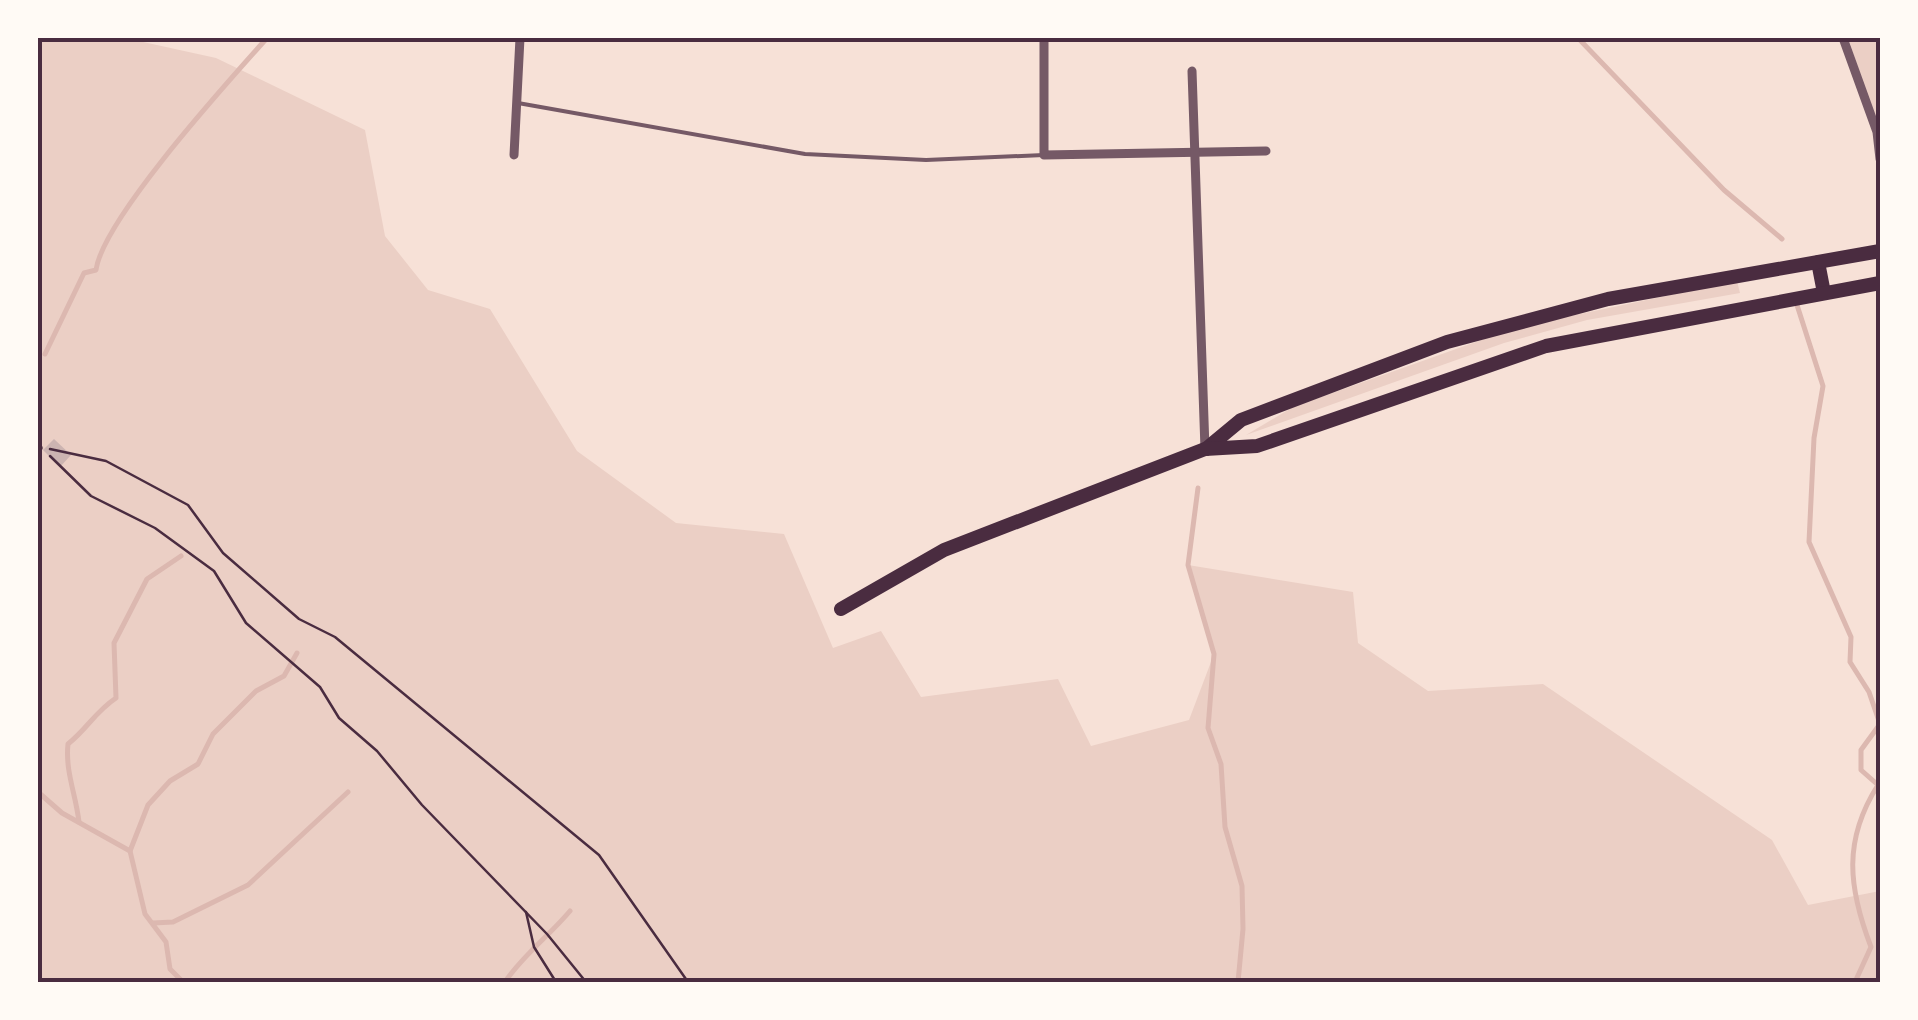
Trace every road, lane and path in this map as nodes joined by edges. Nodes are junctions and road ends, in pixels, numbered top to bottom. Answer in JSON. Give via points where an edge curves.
{"nodes":[{"id":1,"x":520,"y":38,"type":"edge"},
{"id":2,"x":1044,"y":38,"type":"edge"},
{"id":3,"x":1842,"y":38,"type":"edge"},
{"id":4,"x":1192,"y":71,"type":"dead end"},
{"id":5,"x":518,"y":103,"type":"junction"},
{"id":6,"x":1879,"y":132,"type":"edge"},
{"id":7,"x":1266,"y":151,"type":"dead end"},
{"id":8,"x":1194,"y":152,"type":"junction"},
{"id":9,"x":514,"y":155,"type":"dead end"},
{"id":10,"x":1044,"y":155,"type":"junction"},
{"id":11,"x":1880,"y":159,"type":"edge"},
{"id":12,"x":1880,"y":252,"type":"edge"},
{"id":13,"x":1818,"y":262,"type":"junction"},
{"id":14,"x":1880,"y":283,"type":"edge"},
{"id":15,"x":1824,"y":293,"type":"junction"},
{"id":16,"x":39,"y":446,"type":"edge"},
{"id":17,"x":1205,"y":449,"type":"junction"},
{"id":18,"x":840,"y":609,"type":"dead end"},
{"id":19,"x":526,"y":911,"type":"junction"},
{"id":20,"x":556,"y":982,"type":"edge"},
{"id":21,"x":586,"y":982,"type":"edge"},
{"id":22,"x":688,"y":982,"type":"edge"}],
"edges":[{"from":1,"to":5,"type":"street"},
{"from":2,"to":10,"type":"street"},
{"from":3,"to":6,"type":"street"},
{"from":4,"to":8,"type":"street"},
{"from":5,"to":9,"type":"street"},
{"from":5,"to":10,"type":"lane","via":[[805,154],[926,160]]},
{"from":6,"to":11,"type":"street"},
{"from":7,"to":8,"type":"street"},
{"from":8,"to":10,"type":"street"},
{"from":8,"to":17,"type":"street"},
{"from":12,"to":13,"type":"main road"},
{"from":13,"to":15,"type":"main road"},
{"from":13,"to":17,"type":"main road","via":[[1608,299],[1446,342],[1241,420]]},
{"from":14,"to":15,"type":"main road"},
{"from":15,"to":17,"type":"main road","via":[[1546,346],[1257,446]]},
{"from":16,"to":19,"type":"path","via":[[92,496],[155,528],[214,571],[246,623],[320,687],[339,718]]},
{"from":16,"to":22,"type":"path","via":[[106,461],[188,505],[223,553],[299,619],[335,637],[599,855]]},
{"from":17,"to":18,"type":"main road","via":[[944,550]]},
{"from":19,"to":20,"type":"path","via":[[534,947]]},
{"from":19,"to":21,"type":"path"}]}
